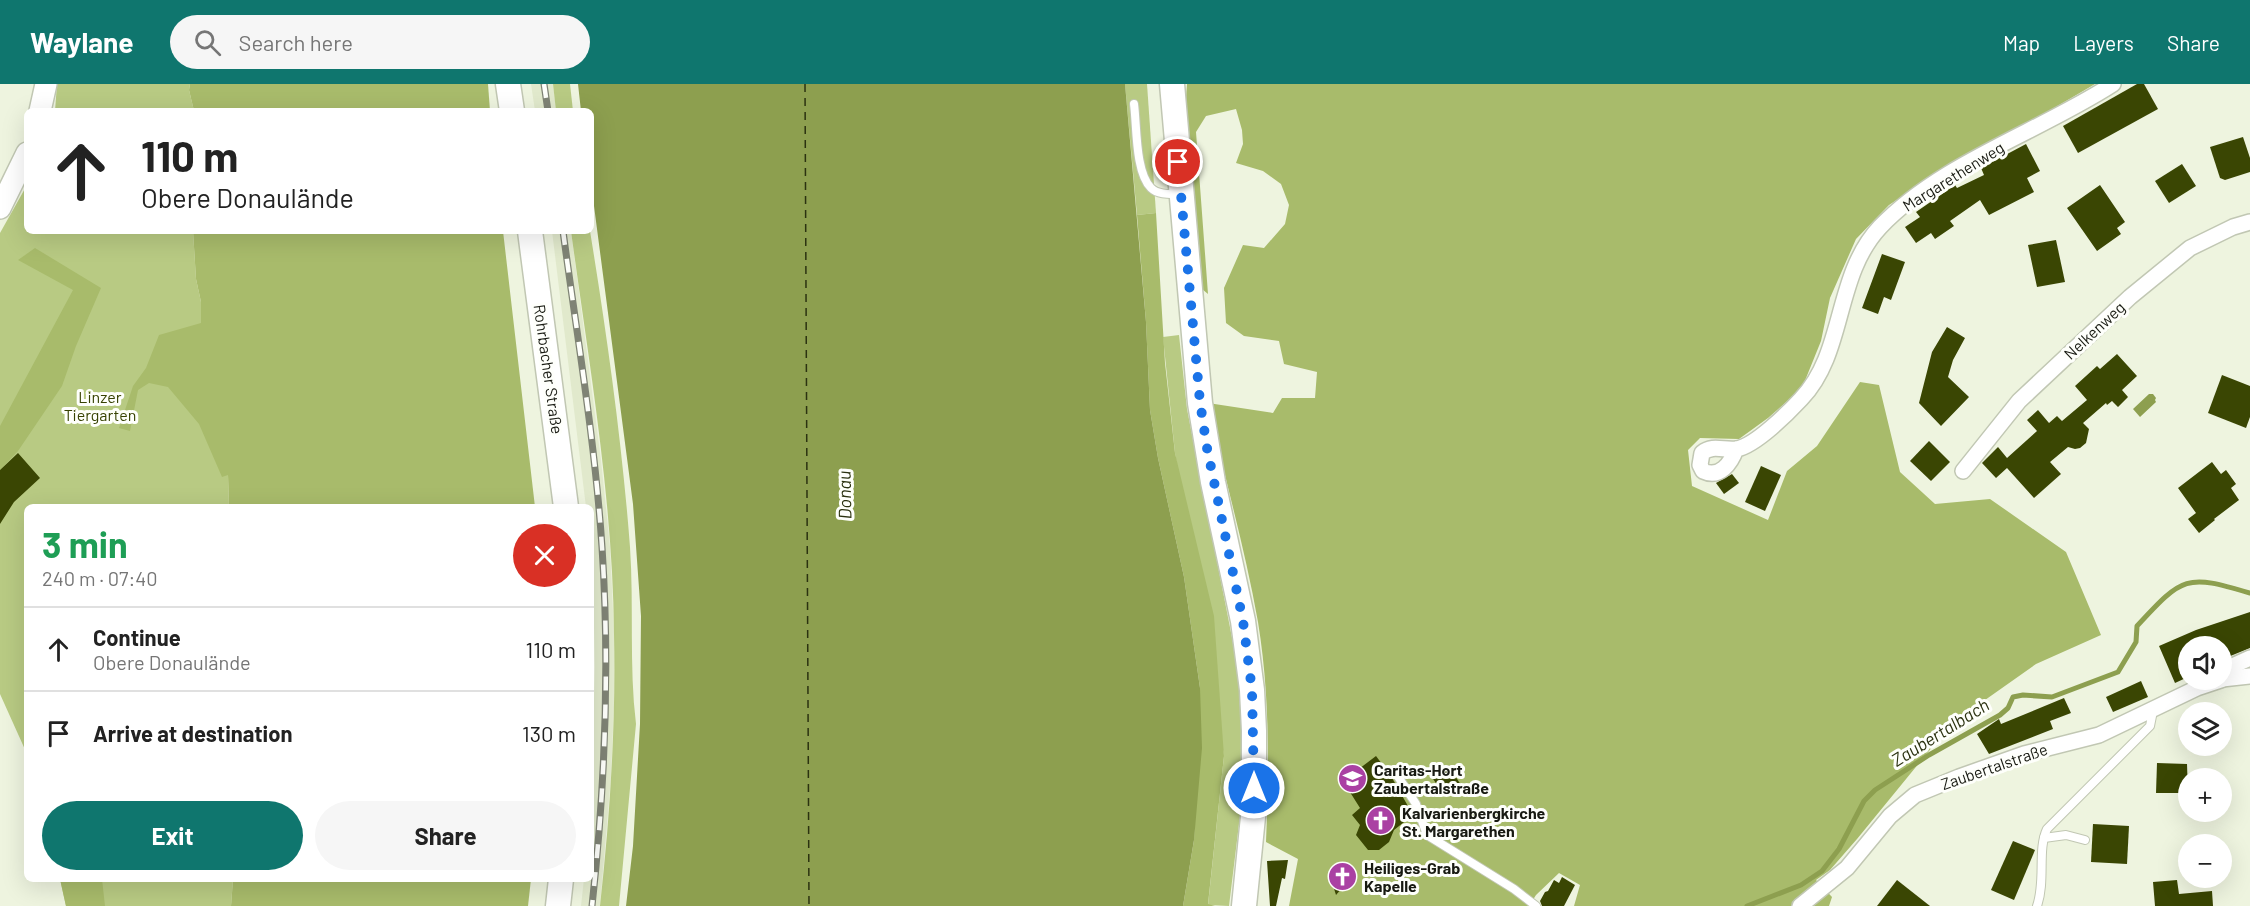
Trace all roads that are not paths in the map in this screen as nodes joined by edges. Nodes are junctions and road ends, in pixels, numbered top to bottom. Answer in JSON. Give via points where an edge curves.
{"nodes":[{"id":1,"x":46,"y":84,"type":"edge"},
{"id":2,"x":508,"y":84,"type":"edge"},
{"id":3,"x":1172,"y":84,"type":"edge"},
{"id":4,"x":2113,"y":84,"type":"edge"},
{"id":5,"x":1134,"y":104,"type":"dead end"},
{"id":6,"x":41,"y":108,"type":"edge"},
{"id":7,"x":512,"y":108,"type":"edge"},
{"id":8,"x":24,"y":159,"type":"edge"},
{"id":9,"x":1180,"y":194,"type":"junction"},
{"id":10,"x":2,"y":199,"type":"edge"},
{"id":11,"x":2250,"y":222,"type":"edge"},
{"id":12,"x":530,"y":234,"type":"edge"},
{"id":13,"x":1736,"y":449,"type":"dead end"},
{"id":14,"x":1963,"y":471,"type":"dead end"},
{"id":15,"x":566,"y":504,"type":"edge"},
{"id":16,"x":2250,"y":658,"type":"edge"},
{"id":17,"x":2232,"y":666,"type":"edge"},
{"id":18,"x":2250,"y":676,"type":"edge"},
{"id":19,"x":2232,"y":678,"type":"edge"},
{"id":20,"x":2193,"y":690,"type":"edge"},
{"id":21,"x":2150,"y":712,"type":"junction"},
{"id":22,"x":1397,"y":775,"type":"dead end"},
{"id":23,"x":2043,"y":838,"type":"junction"},
{"id":24,"x":2085,"y":840,"type":"dead end"},
{"id":25,"x":561,"y":882,"type":"edge"},
{"id":26,"x":558,"y":906,"type":"edge"},
{"id":27,"x":1244,"y":906,"type":"edge"},
{"id":28,"x":1536,"y":906,"type":"edge"},
{"id":29,"x":1800,"y":906,"type":"edge"},
{"id":30,"x":2037,"y":906,"type":"edge"}],
"edges":[{"from":1,"to":6,"type":"main road"},
{"from":2,"to":7,"type":"main road"},
{"from":3,"to":9,"type":"main road"},
{"from":4,"to":13,"type":"street","name":"Margarethenweg","via":[[1980,156],[1892,215],[1860,253],[1834,336],[1813,386],[1766,432]]},
{"from":5,"to":9,"type":"lane","via":[[1140,160],[1148,183],[1152,190]]},
{"from":8,"to":10,"type":"main road"},
{"from":9,"to":27,"type":"main road","via":[[1200,402],[1241,609],[1252,690],[1254,788]]},
{"from":11,"to":14,"type":"street","name":"Nelkenweg","via":[[2190,248],[2130,297],[2019,401]]},
{"from":12,"to":15,"type":"main road","name":"Rohrbacher Straße"},
{"from":16,"to":17,"type":"street"},
{"from":18,"to":19,"type":"street","name":"Zaubertalstraße"},
{"from":20,"to":21,"type":"street","name":"Zaubertalstraße"},
{"from":21,"to":23,"type":"lane","via":[[2150,726],[2050,825]]},
{"from":21,"to":29,"type":"street","name":"Zaubertalstraße","via":[[2099,735],[2024,754],[1916,795],[1890,816],[1847,868]]},
{"from":22,"to":28,"type":"lane","via":[[1416,804],[1427,835]]},
{"from":23,"to":24,"type":"lane","via":[[2066,835]]},
{"from":23,"to":30,"type":"lane","via":[[2043,891]]},
{"from":25,"to":26,"type":"main road"}]}
